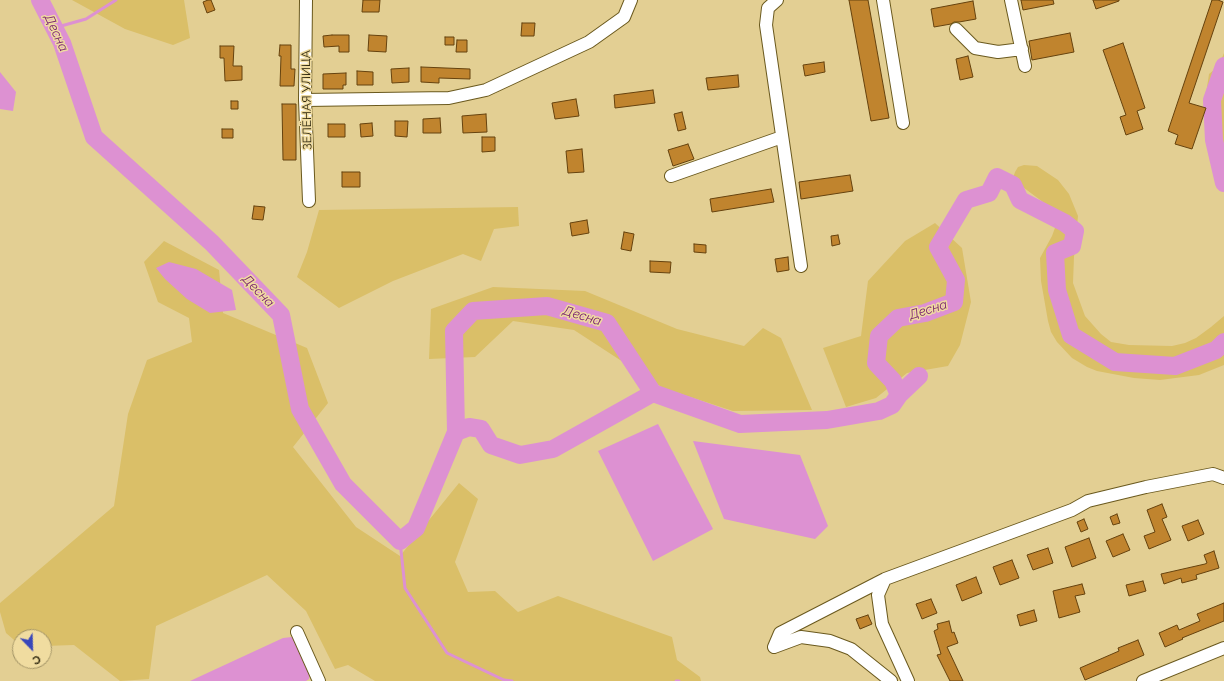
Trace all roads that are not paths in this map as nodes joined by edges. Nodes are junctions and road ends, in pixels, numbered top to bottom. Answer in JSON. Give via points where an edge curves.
{"nodes":[{"id":1,"x":306,"y":0,"type":"edge"},
{"id":2,"x":631,"y":0,"type":"edge"},
{"id":3,"x":778,"y":0,"type":"edge"},
{"id":4,"x":883,"y":0,"type":"edge"},
{"id":5,"x":1011,"y":0,"type":"edge"},
{"id":6,"x":956,"y":29,"type":"dead end"},
{"id":7,"x":1022,"y":49,"type":"junction"},
{"id":8,"x":1025,"y":66,"type":"dead end"},
{"id":9,"x":305,"y":100,"type":"junction"},
{"id":10,"x":903,"y":123,"type":"dead end"},
{"id":11,"x":782,"y":137,"type":"junction"},
{"id":12,"x":671,"y":176,"type":"dead end"},
{"id":13,"x":309,"y":200,"type":"dead end"},
{"id":14,"x":801,"y":266,"type":"dead end"},
{"id":15,"x":1224,"y":478,"type":"edge"},
{"id":16,"x":885,"y":579,"type":"junction"},
{"id":17,"x":297,"y":632,"type":"dead end"},
{"id":18,"x":1224,"y":648,"type":"edge"},
{"id":19,"x":319,"y":681,"type":"edge"},
{"id":20,"x":892,"y":681,"type":"edge"},
{"id":21,"x":908,"y":681,"type":"edge"},
{"id":22,"x":1144,"y":681,"type":"edge"}],
"edges":[{"from":1,"to":9,"type":"street","name":"ЗЕЛЁНАЯ УЛИЦА"},
{"from":2,"to":9,"type":"street","via":[[624,17],[589,42],[486,90],[449,98]]},
{"from":3,"to":11,"type":"street","via":[[768,8],[766,25]]},
{"from":4,"to":10,"type":"street"},
{"from":5,"to":7,"type":"street"},
{"from":6,"to":7,"type":"street","via":[[975,48],[998,52]]},
{"from":7,"to":8,"type":"street"},
{"from":9,"to":13,"type":"street","name":"ЗЕЛЁНАЯ УЛИЦА"},
{"from":11,"to":12,"type":"street"},
{"from":11,"to":14,"type":"street"},
{"from":15,"to":16,"type":"street","via":[[1213,474],[1088,501],[1072,510]]},
{"from":16,"to":20,"type":"street","via":[[780,633],[774,647],[801,637],[830,641],[851,649]]},
{"from":16,"to":21,"type":"street","via":[[878,595],[882,624]]},
{"from":17,"to":19,"type":"street"},
{"from":18,"to":22,"type":"street"}]}
